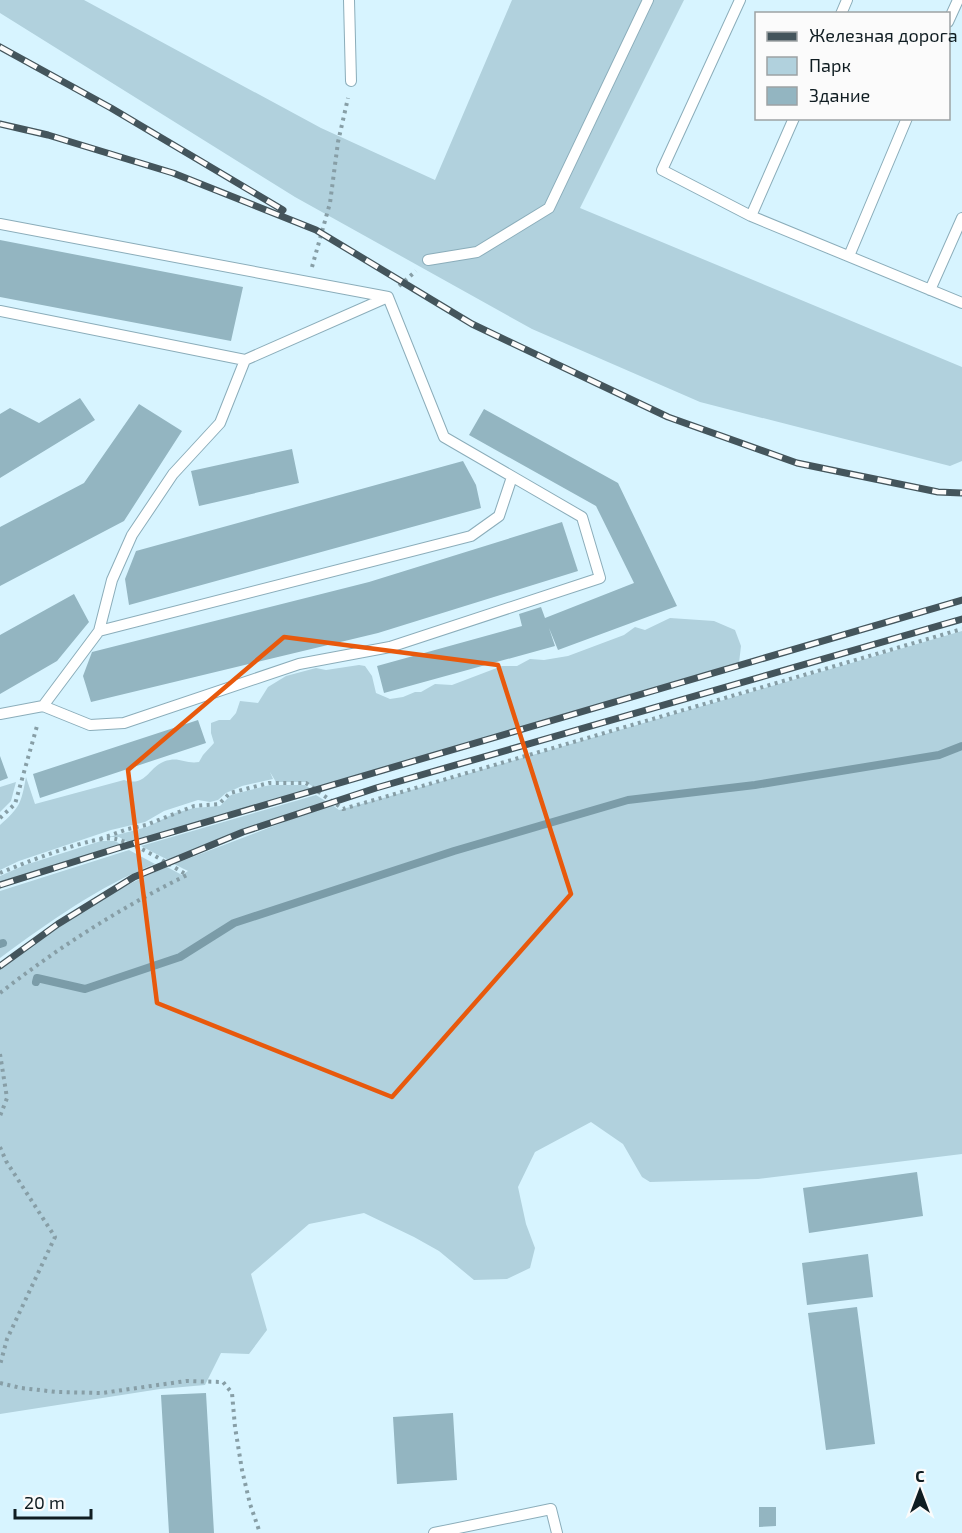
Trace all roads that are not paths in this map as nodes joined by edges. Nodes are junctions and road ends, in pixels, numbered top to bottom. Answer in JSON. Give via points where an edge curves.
{"nodes":[{"id":1,"x":349,"y":0,"type":"edge"},
{"id":2,"x":648,"y":0,"type":"edge"},
{"id":3,"x":740,"y":0,"type":"edge"},
{"id":4,"x":958,"y":0,"type":"edge"},
{"id":5,"x":950,"y":18,"type":"edge"},
{"id":6,"x":351,"y":81,"type":"road end"},
{"id":7,"x":793,"y":120,"type":"edge"},
{"id":8,"x":906,"y":120,"type":"edge"},
{"id":9,"x":751,"y":216,"type":"junction"},
{"id":10,"x":962,"y":218,"type":"edge"},
{"id":11,"x":0,"y":224,"type":"edge"},
{"id":12,"x":849,"y":256,"type":"junction"},
{"id":13,"x":428,"y":260,"type":"road end"},
{"id":14,"x":930,"y":290,"type":"junction"},
{"id":15,"x":388,"y":297,"type":"junction"},
{"id":16,"x":962,"y":303,"type":"edge"},
{"id":17,"x":0,"y":311,"type":"edge"},
{"id":18,"x":245,"y":360,"type":"junction"},
{"id":19,"x":512,"y":477,"type":"junction"},
{"id":20,"x":99,"y":631,"type":"junction"},
{"id":21,"x":43,"y":706,"type":"junction"},
{"id":22,"x":0,"y":714,"type":"edge"},
{"id":23,"x":434,"y":1533,"type":"edge"},
{"id":24,"x":557,"y":1533,"type":"edge"}],
"edges":[{"from":1,"to":6,"type":"lane"},
{"from":2,"to":13,"type":"lane","via":[[549,208],[477,252]]},
{"from":3,"to":9,"type":"lane","via":[[662,170]]},
{"from":4,"to":5,"type":"lane"},
{"from":7,"to":9,"type":"lane"},
{"from":8,"to":12,"type":"lane"},
{"from":9,"to":12,"type":"lane"},
{"from":10,"to":14,"type":"lane"},
{"from":11,"to":15,"type":"lane"},
{"from":12,"to":14,"type":"lane"},
{"from":14,"to":16,"type":"lane"},
{"from":15,"to":18,"type":"lane"},
{"from":15,"to":19,"type":"lane","via":[[444,437]]},
{"from":17,"to":18,"type":"lane"},
{"from":18,"to":20,"type":"lane","via":[[220,423],[173,474],[132,535],[112,580]]},
{"from":19,"to":20,"type":"lane","via":[[499,516],[471,536]]},
{"from":19,"to":21,"type":"lane","via":[[582,517],[600,578],[390,647],[299,664],[124,723],[90,725]]},
{"from":20,"to":21,"type":"lane"},
{"from":21,"to":22,"type":"lane"},
{"from":23,"to":24,"type":"lane","via":[[551,1509]]}]}
